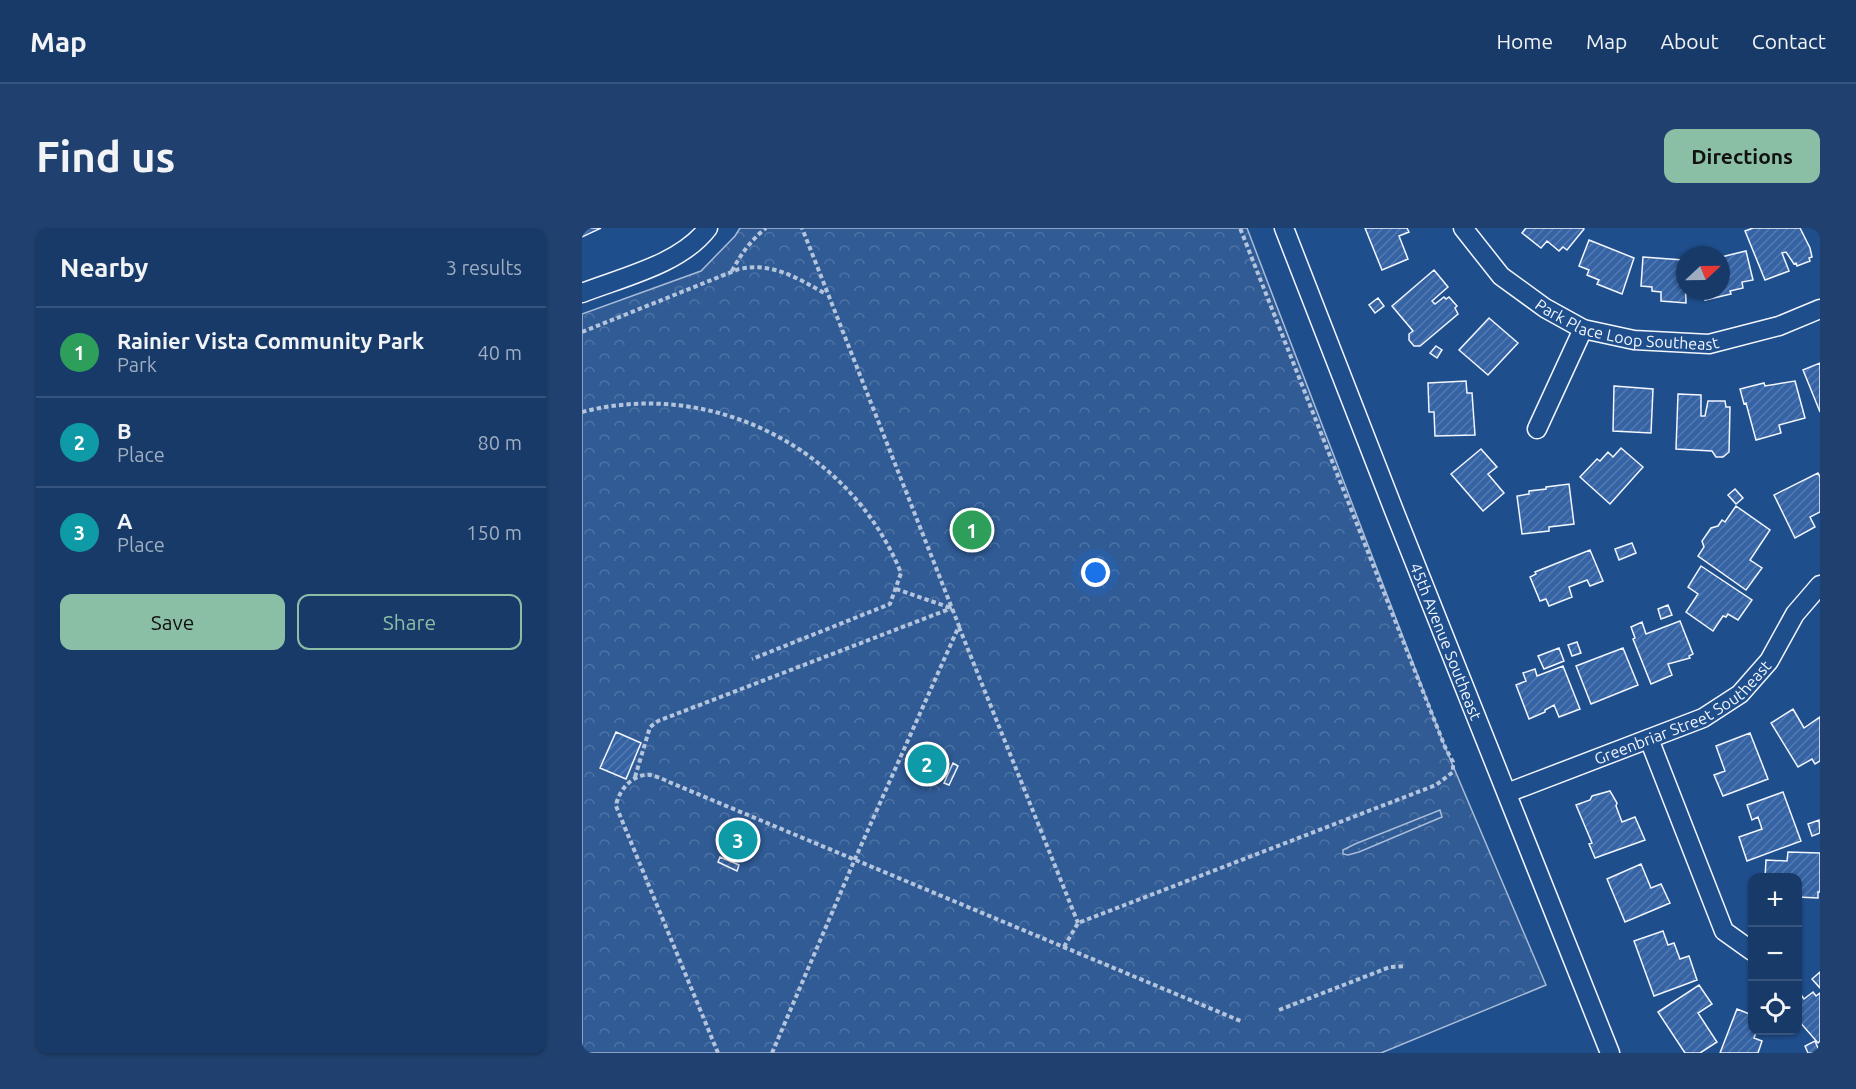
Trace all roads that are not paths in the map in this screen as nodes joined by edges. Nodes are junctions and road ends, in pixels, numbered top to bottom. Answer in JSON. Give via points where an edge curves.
{"nodes":[{"id":1,"x":708,"y":228,"type":"edge"},
{"id":2,"x":1284,"y":228,"type":"edge"},
{"id":3,"x":1463,"y":228,"type":"edge"},
{"id":4,"x":582,"y":293,"type":"edge"},
{"id":5,"x":1820,"y":309,"type":"edge"},
{"id":6,"x":1583,"y":328,"type":"junction"},
{"id":7,"x":1537,"y":429,"type":"dead end"},
{"id":8,"x":1820,"y":585,"type":"edge"},
{"id":9,"x":1649,"y":739,"type":"junction"},
{"id":10,"x":1507,"y":793,"type":"junction"},
{"id":11,"x":1748,"y":948,"type":"edge"},
{"id":12,"x":1610,"y":1053,"type":"edge"}],
"edges":[{"from":1,"to":4,"type":"street","via":[[685,251]]},
{"from":2,"to":10,"type":"street","name":"45th Avenue Southeast"},
{"from":3,"to":6,"type":"street","name":"Park Place Loop Southeast","via":[[1501,276],[1545,308]]},
{"from":5,"to":6,"type":"street","name":"Park Place Loop Southeast","via":[[1779,326],[1708,344],[1634,340]]},
{"from":6,"to":7,"type":"street"},
{"from":8,"to":9,"type":"street","name":"Greenbriar Street Southeast","via":[[1795,614],[1769,661],[1740,694],[1702,718]]},
{"from":9,"to":10,"type":"street","name":"Greenbriar Street Southeast"},
{"from":9,"to":11,"type":"street","via":[[1724,931]]},
{"from":10,"to":12,"type":"street","name":"45th Avenue Southeast"}]}
